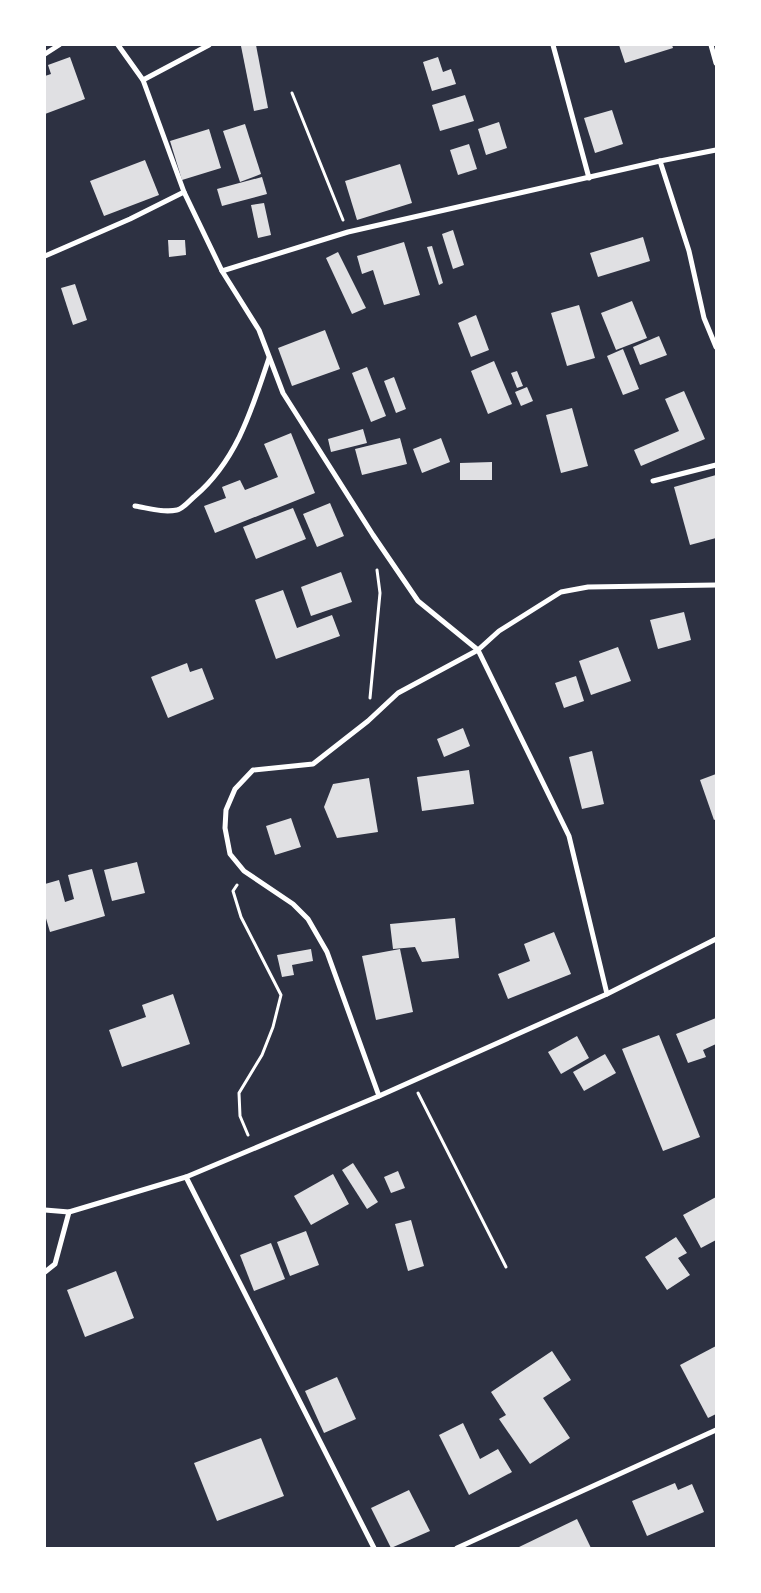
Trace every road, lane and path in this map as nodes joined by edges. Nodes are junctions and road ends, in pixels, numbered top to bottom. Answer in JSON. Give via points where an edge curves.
{"nodes":[{"id":1,"x":59,"y":45,"type":"edge"},
{"id":2,"x":118,"y":45,"type":"edge"},
{"id":3,"x":209,"y":45,"type":"edge"},
{"id":4,"x":553,"y":45,"type":"edge"},
{"id":5,"x":711,"y":45,"type":"edge"},
{"id":6,"x":45,"y":54,"type":"edge"},
{"id":7,"x":716,"y":64,"type":"edge"},
{"id":8,"x":143,"y":80,"type":"junction"},
{"id":9,"x":292,"y":93,"type":"dead end"},
{"id":10,"x":716,"y":150,"type":"edge"},
{"id":11,"x":660,"y":160,"type":"junction"},
{"id":12,"x":589,"y":178,"type":"junction"},
{"id":13,"x":184,"y":192,"type":"junction"},
{"id":14,"x":348,"y":232,"type":"junction"},
{"id":15,"x":45,"y":256,"type":"edge"},
{"id":16,"x":222,"y":271,"type":"junction"},
{"id":17,"x":716,"y":347,"type":"edge"},
{"id":18,"x":270,"y":358,"type":"junction"},
{"id":19,"x":716,"y":465,"type":"edge"},
{"id":20,"x":653,"y":482,"type":"dead end"},
{"id":21,"x":135,"y":506,"type":"dead end"},
{"id":22,"x":377,"y":564,"type":"dead end"},
{"id":23,"x":716,"y":585,"type":"edge"},
{"id":24,"x":478,"y":650,"type":"junction"},
{"id":25,"x":368,"y":721,"type":"junction"},
{"id":26,"x":244,"y":871,"type":"junction"},
{"id":27,"x":716,"y":939,"type":"edge"},
{"id":28,"x":607,"y":994,"type":"junction"},
{"id":29,"x":412,"y":1081,"type":"junction"},
{"id":30,"x":380,"y":1096,"type":"junction"},
{"id":31,"x":254,"y":1149,"type":"junction"},
{"id":32,"x":186,"y":1178,"type":"junction"},
{"id":33,"x":45,"y":1210,"type":"edge"},
{"id":34,"x":69,"y":1212,"type":"junction"},
{"id":35,"x":506,"y":1268,"type":"dead end"},
{"id":36,"x":45,"y":1272,"type":"edge"},
{"id":37,"x":716,"y":1430,"type":"edge"},
{"id":38,"x":374,"y":1548,"type":"edge"},
{"id":39,"x":457,"y":1548,"type":"edge"}],
"edges":[{"from":1,"to":6,"type":"street"},
{"from":2,"to":8,"type":"street"},
{"from":3,"to":8,"type":"street"},
{"from":4,"to":12,"type":"street"},
{"from":5,"to":7,"type":"street"},
{"from":8,"to":13,"type":"street"},
{"from":9,"to":14,"type":"path"},
{"from":10,"to":11,"type":"street"},
{"from":11,"to":12,"type":"street"},
{"from":11,"to":17,"type":"street","via":[[689,251],[704,318]]},
{"from":12,"to":14,"type":"street"},
{"from":13,"to":15,"type":"street","via":[[117,226]]},
{"from":13,"to":16,"type":"street"},
{"from":14,"to":16,"type":"street"},
{"from":16,"to":18,"type":"street","via":[[259,330]]},
{"from":18,"to":21,"type":"street","via":[[232,453],[207,486],[179,510]]},
{"from":18,"to":24,"type":"street","via":[[283,392],[418,601]]},
{"from":19,"to":20,"type":"street"},
{"from":22,"to":25,"type":"path","via":[[380,592]]},
{"from":23,"to":24,"type":"street","via":[[588,587],[561,592],[499,631]]},
{"from":24,"to":25,"type":"street","via":[[398,693]]},
{"from":24,"to":28,"type":"street","via":[[569,836]]},
{"from":25,"to":26,"type":"street","via":[[313,764],[253,770],[235,789],[226,810],[225,828],[230,854]]},
{"from":26,"to":30,"type":"street","via":[[308,918],[327,952]]},
{"from":26,"to":31,"type":"path","via":[[234,891],[241,917],[280,994],[273,1028],[262,1055],[238,1092],[240,1116]]},
{"from":27,"to":28,"type":"street"},
{"from":28,"to":29,"type":"street"},
{"from":29,"to":30,"type":"street"},
{"from":29,"to":35,"type":"path"},
{"from":30,"to":31,"type":"street"},
{"from":31,"to":32,"type":"street"},
{"from":32,"to":34,"type":"street"},
{"from":32,"to":38,"type":"street"},
{"from":33,"to":34,"type":"street"},
{"from":34,"to":36,"type":"street","via":[[54,1264]]},
{"from":37,"to":39,"type":"street"}]}
